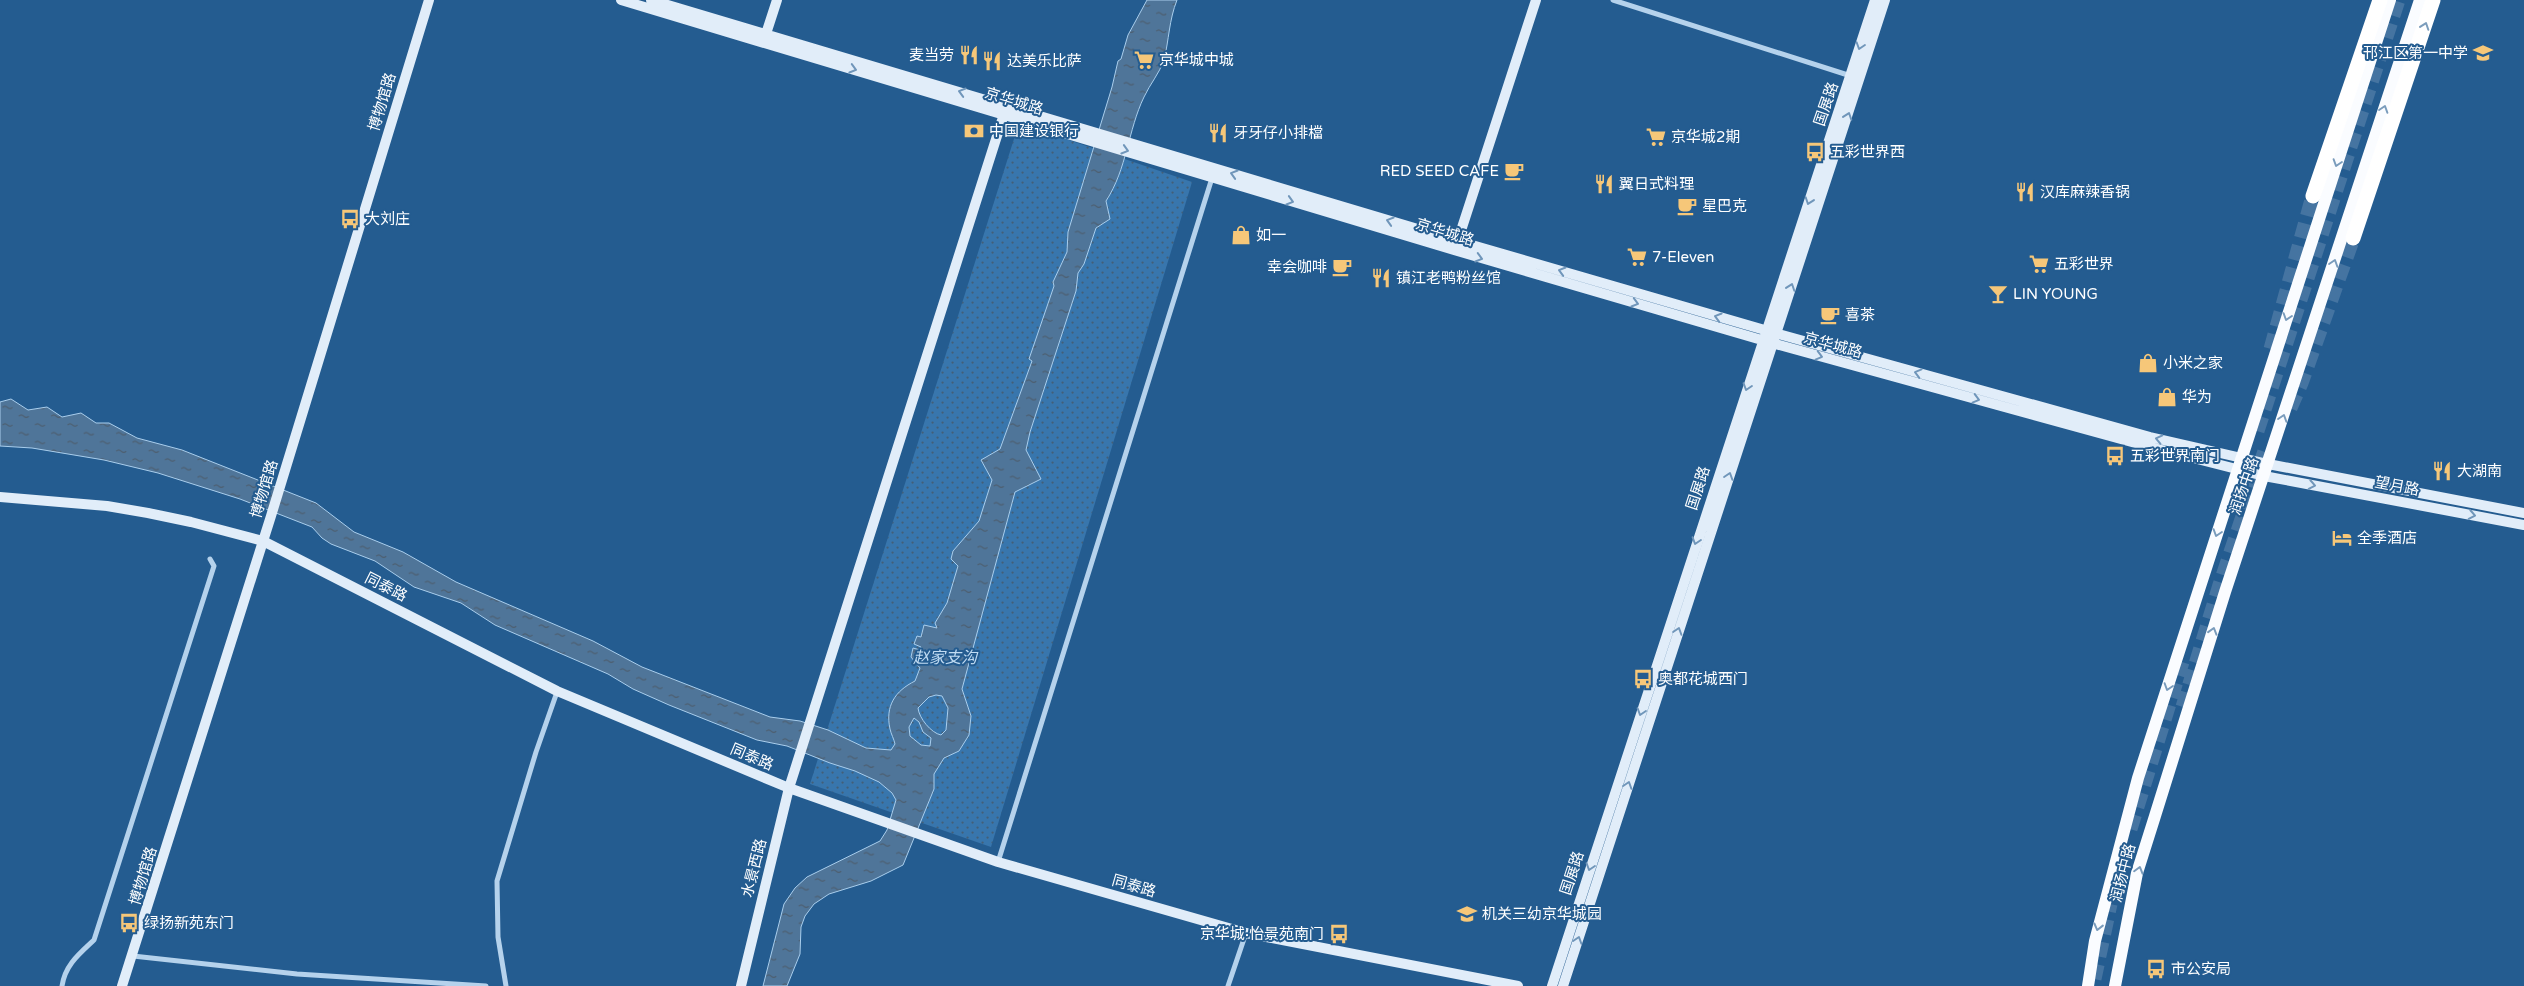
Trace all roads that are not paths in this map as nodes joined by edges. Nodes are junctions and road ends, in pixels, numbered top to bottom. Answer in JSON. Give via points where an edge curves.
{"nodes":[{"id":1,"x":429,"y":0,"type":"edge"},
{"id":2,"x":622,"y":0,"type":"edge"},
{"id":3,"x":651,"y":0,"type":"edge"},
{"id":4,"x":777,"y":0,"type":"edge"},
{"id":5,"x":1536,"y":0,"type":"edge"},
{"id":6,"x":1613,"y":0,"type":"edge"},
{"id":7,"x":1875,"y":0,"type":"edge"},
{"id":8,"x":1886,"y":0,"type":"edge"},
{"id":9,"x":2380,"y":0,"type":"edge"},
{"id":10,"x":2390,"y":0,"type":"edge"},
{"id":11,"x":2420,"y":0,"type":"edge"},
{"id":12,"x":2433,"y":0,"type":"edge"},
{"id":13,"x":765,"y":39,"type":"junction"},
{"id":14,"x":1856,"y":78,"type":"junction"},
{"id":15,"x":1004,"y":114,"type":"junction"},
{"id":16,"x":1074,"y":130,"type":"junction"},
{"id":17,"x":1144,"y":152,"type":"junction"},
{"id":18,"x":1212,"y":178,"type":"junction"},
{"id":19,"x":2312,"y":196,"type":"tunnel mouth"},
{"id":20,"x":2354,"y":238,"type":"tunnel mouth"},
{"id":21,"x":1456,"y":246,"type":"junction"},
{"id":22,"x":1768,"y":337,"type":"junction"},
{"id":23,"x":2239,"y":464,"type":"junction"},
{"id":24,"x":2266,"y":470,"type":"junction"},
{"id":25,"x":0,"y":497,"type":"edge"},
{"id":26,"x":2524,"y":513,"type":"edge"},
{"id":27,"x":2524,"y":525,"type":"edge"},
{"id":28,"x":263,"y":541,"type":"junction"},
{"id":29,"x":210,"y":559,"type":"dead end"},
{"id":30,"x":557,"y":691,"type":"junction"},
{"id":31,"x":790,"y":788,"type":"junction"},
{"id":32,"x":998,"y":862,"type":"junction"},
{"id":33,"x":1246,"y":933,"type":"junction"},
{"id":34,"x":133,"y":956,"type":"junction"},
{"id":35,"x":62,"y":986,"type":"edge"},
{"id":36,"x":122,"y":986,"type":"edge"},
{"id":37,"x":486,"y":986,"type":"edge"},
{"id":38,"x":506,"y":986,"type":"edge"},
{"id":39,"x":741,"y":986,"type":"edge"},
{"id":40,"x":1228,"y":986,"type":"edge"},
{"id":41,"x":1518,"y":986,"type":"edge"},
{"id":42,"x":1552,"y":986,"type":"edge"},
{"id":43,"x":1563,"y":986,"type":"edge"},
{"id":44,"x":2088,"y":986,"type":"edge"},
{"id":45,"x":2115,"y":986,"type":"edge"}],
"edges":[{"from":1,"to":28,"type":"street","name":"博物馆路"},
{"from":2,"to":13,"type":"street","name":"京华城路"},
{"from":3,"to":13,"type":"street","name":"京华城路"},
{"from":4,"to":13,"type":"street"},
{"from":5,"to":21,"type":"street"},
{"from":6,"to":14,"type":"street"},
{"from":7,"to":14,"type":"street","name":"国展路","one_way":true},
{"from":8,"to":14,"type":"street","name":"国展路"},
{"from":9,"to":19,"type":"highway"},
{"from":10,"to":23,"type":"main road","name":"润扬中路","one_way":true},
{"from":24,"to":11,"type":"main road","name":"润扬中路","one_way":true},
{"from":20,"to":12,"type":"highway","one_way":true},
{"from":13,"to":15,"type":"street","name":"京华城路","one_way":true},
{"from":16,"to":13,"type":"street","name":"京华城路","one_way":true},
{"from":14,"to":22,"type":"street","name":"国展路"},
{"from":15,"to":16,"type":"street","name":"京华城路"},
{"from":15,"to":31,"type":"street","name":"水景西路"},
{"from":16,"to":17,"type":"street","name":"京华城路"},
{"from":17,"to":18,"type":"street","name":"京华城路"},
{"from":21,"to":17,"type":"street","name":"京华城路","one_way":true},
{"from":18,"to":21,"type":"street","name":"京华城路","one_way":true},
{"from":18,"to":32,"type":"street"},
{"from":21,"to":22,"type":"street","name":"京华城路"},
{"from":22,"to":23,"type":"street","name":"京华城路"},
{"from":22,"to":42,"type":"street","name":"国展路","one_way":true},
{"from":43,"to":22,"type":"street","name":"国展路","one_way":true},
{"from":23,"to":24,"type":"street","name":"京华城路"},
{"from":23,"to":44,"type":"main road","name":"润扬中路","one_way":true,"via":[[2136,788],[2095,941]]},
{"from":24,"to":26,"type":"street","name":"望月路"},
{"from":24,"to":27,"type":"street","name":"望月路","one_way":true},
{"from":45,"to":24,"type":"main road","name":"润扬中路","one_way":true,"via":[[2137,874]]},
{"from":25,"to":28,"type":"street","name":"同泰路","via":[[115,508],[191,522]]},
{"from":28,"to":30,"type":"street","name":"同泰路"},
{"from":28,"to":34,"type":"street","name":"博物馆路"},
{"from":29,"to":35,"type":"street","via":[[214,566],[94,940],[71,961]]},
{"from":30,"to":31,"type":"street","name":"同泰路"},
{"from":30,"to":38,"type":"street","via":[[497,881],[498,937]]},
{"from":31,"to":32,"type":"street","name":"同泰路"},
{"from":31,"to":39,"type":"street","name":"水景西路"},
{"from":32,"to":33,"type":"street","name":"同泰路"},
{"from":33,"to":40,"type":"street"},
{"from":33,"to":41,"type":"street","name":"同泰路"},
{"from":34,"to":36,"type":"street","name":"博物馆路"},
{"from":34,"to":37,"type":"street","via":[[297,974]]}]}
